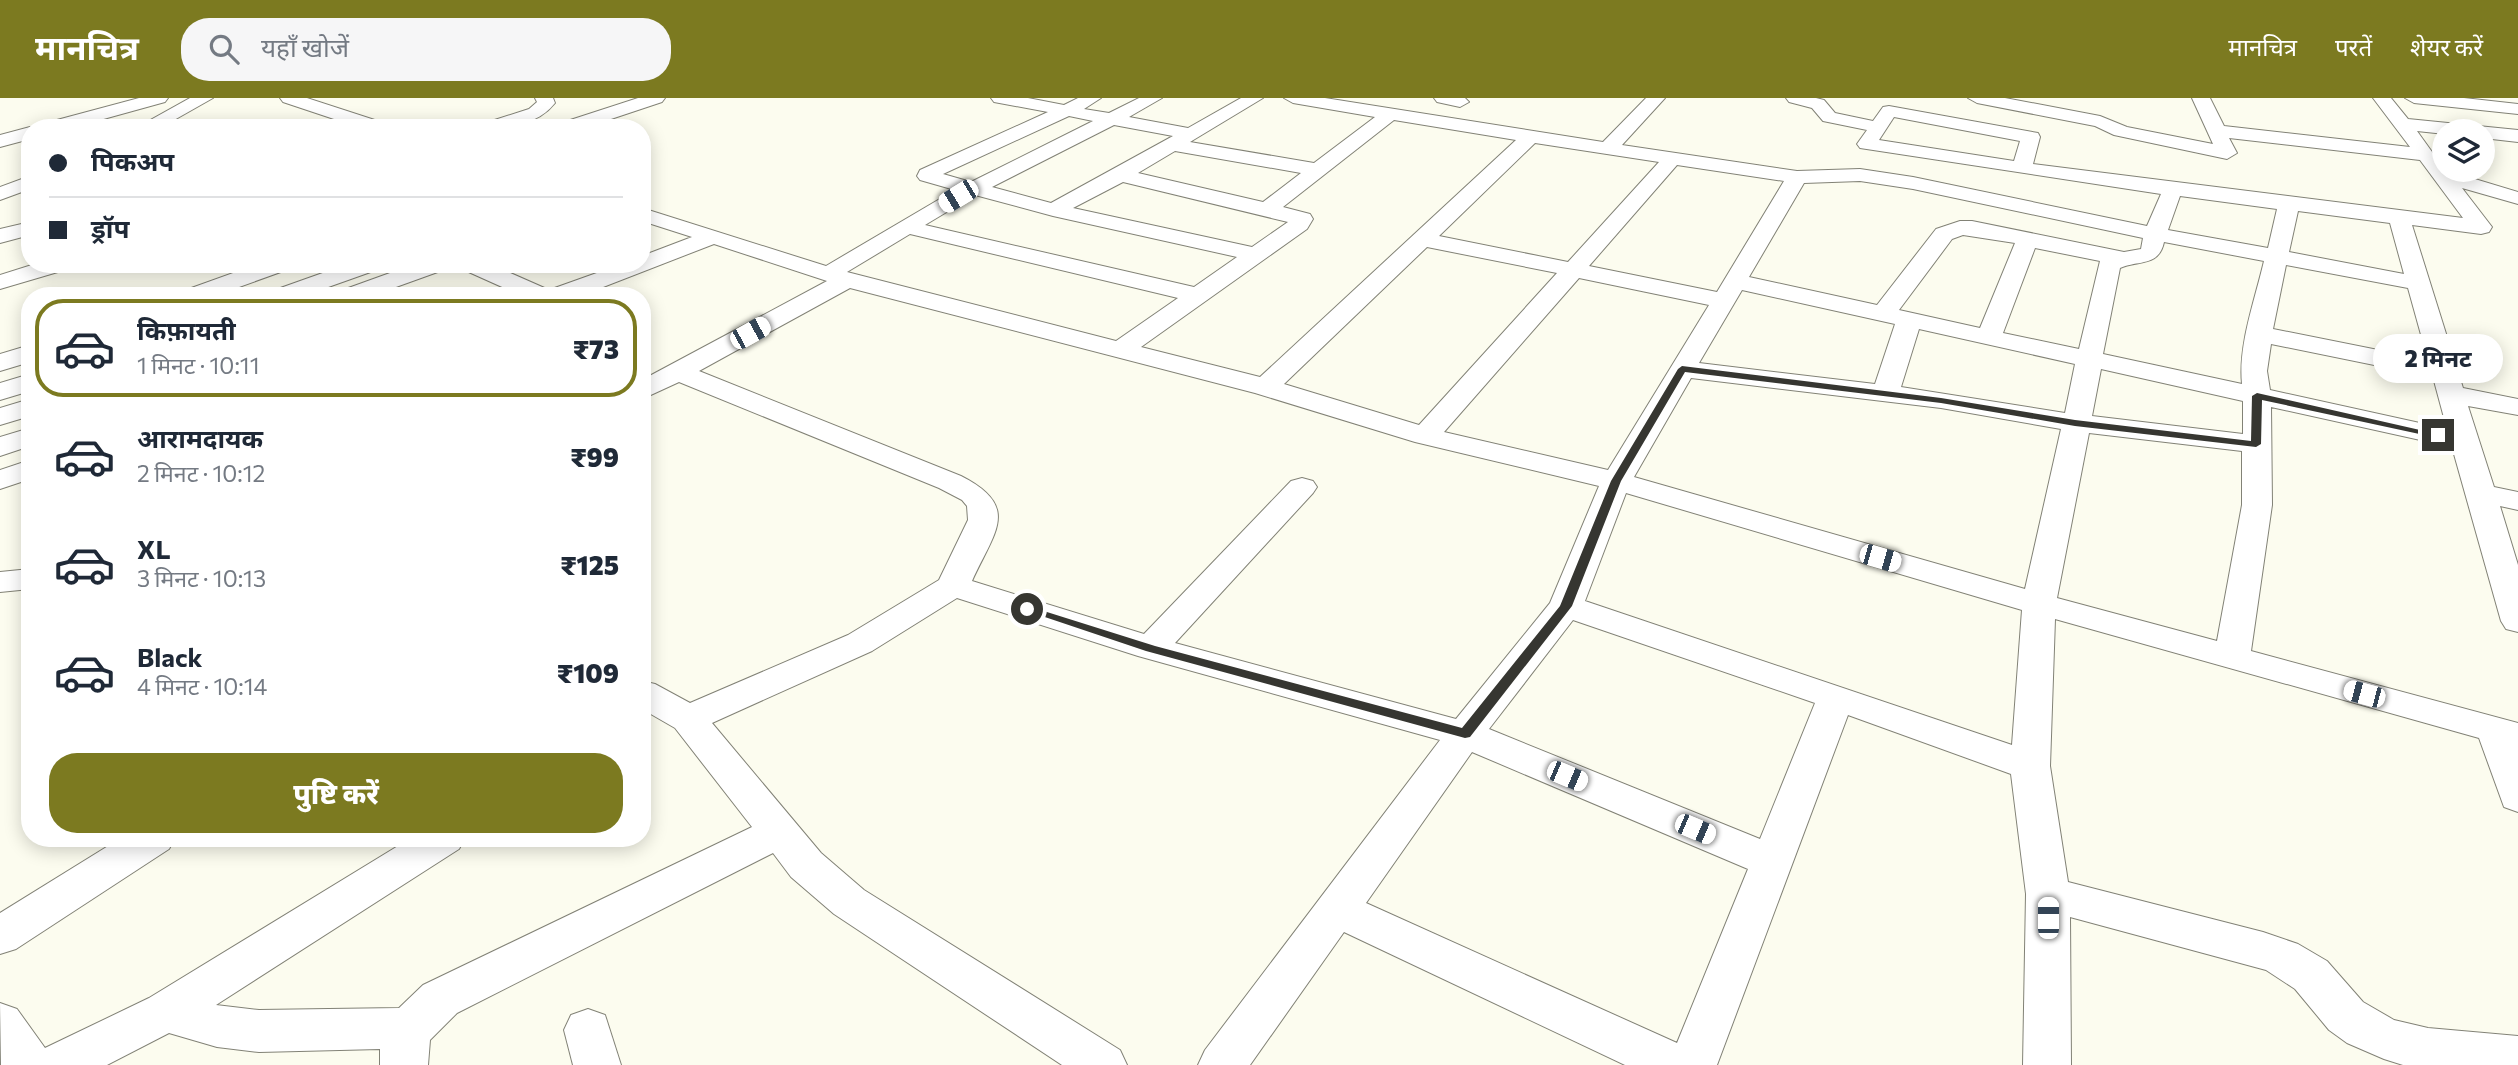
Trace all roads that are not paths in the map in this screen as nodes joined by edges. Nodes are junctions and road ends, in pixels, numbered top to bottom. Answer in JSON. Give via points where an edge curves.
{"nodes":[{"id":1,"x":159,"y":98,"type":"edge"},
{"id":2,"x":204,"y":98,"type":"edge"},
{"id":3,"x":289,"y":98,"type":"edge"},
{"id":4,"x":544,"y":98,"type":"edge"},
{"id":5,"x":656,"y":98,"type":"edge"},
{"id":6,"x":1000,"y":98,"type":"edge"},
{"id":7,"x":1092,"y":98,"type":"edge"},
{"id":8,"x":1153,"y":98,"type":"edge"},
{"id":9,"x":1254,"y":98,"type":"edge"},
{"id":10,"x":1293,"y":98,"type":"edge"},
{"id":11,"x":1656,"y":98,"type":"edge"},
{"id":12,"x":1795,"y":98,"type":"edge"},
{"id":13,"x":1977,"y":98,"type":"edge"},
{"id":14,"x":2201,"y":98,"type":"edge"},
{"id":15,"x":2382,"y":98,"type":"edge"},
{"id":16,"x":2414,"y":98,"type":"edge"},
{"id":17,"x":2034,"y":104,"type":"edge"},
{"id":18,"x":2518,"y":109,"type":"edge"},
{"id":19,"x":1065,"y":111,"type":"junction"},
{"id":20,"x":1889,"y":112,"type":"edge"},
{"id":21,"x":1390,"y":114,"type":"junction"},
{"id":22,"x":82,"y":119,"type":"edge"},
{"id":23,"x":163,"y":119,"type":"edge"},
{"id":24,"x":353,"y":119,"type":"edge"},
{"id":25,"x":517,"y":119,"type":"edge"},
{"id":26,"x":592,"y":119,"type":"edge"},
{"id":27,"x":1110,"y":119,"type":"junction"},
{"id":28,"x":2402,"y":124,"type":"junction"},
{"id":29,"x":2432,"y":127,"type":"edge"},
{"id":30,"x":2216,"y":131,"type":"junction"},
{"id":31,"x":2495,"y":133,"type":"edge"},
{"id":32,"x":1190,"y":134,"type":"junction"},
{"id":33,"x":21,"y":135,"type":"edge"},
{"id":34,"x":2518,"y":136,"type":"edge"},
{"id":35,"x":1531,"y":137,"type":"junction"},
{"id":36,"x":0,"y":141,"type":"edge"},
{"id":37,"x":1171,"y":145,"type":"junction"},
{"id":38,"x":1608,"y":148,"type":"junction"},
{"id":39,"x":2227,"y":153,"type":"junction"},
{"id":40,"x":2425,"y":155,"type":"junction"},
{"id":41,"x":1673,"y":158,"type":"junction"},
{"id":42,"x":2432,"y":164,"type":"edge"},
{"id":43,"x":2022,"y":167,"type":"junction"},
{"id":44,"x":1319,"y":170,"type":"junction"},
{"id":45,"x":1120,"y":176,"type":"junction"},
{"id":46,"x":1797,"y":177,"type":"junction"},
{"id":47,"x":2446,"y":182,"type":"edge"},
{"id":48,"x":2462,"y":182,"type":"edge"},
{"id":49,"x":21,"y":186,"type":"edge"},
{"id":50,"x":974,"y":189,"type":"junction"},
{"id":51,"x":2173,"y":189,"type":"junction"},
{"id":52,"x":0,"y":194,"type":"edge"},
{"id":53,"x":2518,"y":198,"type":"edge"},
{"id":54,"x":2249,"y":199,"type":"junction"},
{"id":55,"x":2289,"y":204,"type":"junction"},
{"id":56,"x":1267,"y":209,"type":"junction"},
{"id":57,"x":1053,"y":210,"type":"junction"},
{"id":58,"x":651,"y":217,"type":"edge"},
{"id":59,"x":2399,"y":217,"type":"junction"},
{"id":60,"x":906,"y":227,"type":"junction"},
{"id":61,"x":21,"y":230,"type":"edge"},
{"id":62,"x":2155,"y":233,"type":"junction"},
{"id":63,"x":0,"y":236,"type":"edge"},
{"id":64,"x":713,"y":237,"type":"junction"},
{"id":65,"x":1423,"y":239,"type":"junction"},
{"id":66,"x":2028,"y":239,"type":"junction"},
{"id":67,"x":1254,"y":254,"type":"junction"},
{"id":68,"x":2277,"y":257,"type":"junction"},
{"id":69,"x":2124,"y":259,"type":"junction"},
{"id":70,"x":651,"y":261,"type":"edge"},
{"id":71,"x":1573,"y":269,"type":"junction"},
{"id":72,"x":30,"y":273,"type":"edge"},
{"id":73,"x":256,"y":273,"type":"edge"},
{"id":74,"x":345,"y":273,"type":"edge"},
{"id":75,"x":489,"y":273,"type":"edge"},
{"id":76,"x":620,"y":273,"type":"edge"},
{"id":77,"x":445,"y":274,"type":"edge"},
{"id":78,"x":838,"y":277,"type":"junction"},
{"id":79,"x":0,"y":282,"type":"edge"},
{"id":80,"x":2417,"y":283,"type":"junction"},
{"id":81,"x":516,"y":285,"type":"junction"},
{"id":82,"x":216,"y":287,"type":"edge"},
{"id":83,"x":305,"y":287,"type":"edge"},
{"id":84,"x":388,"y":287,"type":"edge"},
{"id":85,"x":511,"y":287,"type":"edge"},
{"id":86,"x":521,"y":287,"type":"edge"},
{"id":87,"x":584,"y":287,"type":"edge"},
{"id":88,"x":1728,"y":291,"type":"junction"},
{"id":89,"x":1197,"y":295,"type":"junction"},
{"id":90,"x":1883,"y":314,"type":"junction"},
{"id":91,"x":1909,"y":320,"type":"junction"},
{"id":92,"x":2260,"y":334,"type":"junction"},
{"id":93,"x":1989,"y":337,"type":"junction"},
{"id":94,"x":1120,"y":350,"type":"junction"},
{"id":95,"x":21,"y":355,"type":"edge"},
{"id":96,"x":2089,"y":359,"type":"junction"},
{"id":97,"x":0,"y":363,"type":"edge"},
{"id":98,"x":1682,"y":369,"type":"junction"},
{"id":99,"x":678,"y":372,"type":"junction"},
{"id":100,"x":2446,"y":383,"type":"junction"},
{"id":101,"x":21,"y":385,"type":"edge"},
{"id":102,"x":651,"y":386,"type":"edge"},
{"id":103,"x":1265,"y":387,"type":"junction"},
{"id":104,"x":0,"y":392,"type":"edge"},
{"id":105,"x":1885,"y":394,"type":"junction"},
{"id":106,"x":2257,"y":396,"type":"junction"},
{"id":107,"x":2518,"y":407,"type":"edge"},
{"id":108,"x":21,"y":410,"type":"edge"},
{"id":109,"x":0,"y":417,"type":"edge"},
{"id":110,"x":2075,"y":423,"type":"junction"},
{"id":111,"x":1425,"y":436,"type":"junction"},
{"id":112,"x":21,"y":439,"type":"edge"},
{"id":113,"x":2463,"y":441,"type":"junction"},
{"id":114,"x":2256,"y":444,"type":"junction"},
{"id":115,"x":0,"y":447,"type":"edge"},
{"id":116,"x":21,"y":472,"type":"edge"},
{"id":117,"x":0,"y":480,"type":"edge"},
{"id":118,"x":1616,"y":481,"type":"junction"},
{"id":119,"x":1302,"y":487,"type":"dead end"},
{"id":120,"x":2479,"y":493,"type":"junction"},
{"id":121,"x":2518,"y":501,"type":"edge"},
{"id":122,"x":21,"y":580,"type":"edge"},
{"id":123,"x":0,"y":582,"type":"edge"},
{"id":124,"x":953,"y":586,"type":"junction"},
{"id":125,"x":2039,"y":604,"type":"junction"},
{"id":126,"x":1566,"y":606,"type":"junction"},
{"id":127,"x":2518,"y":621,"type":"edge"},
{"id":128,"x":1151,"y":648,"type":"junction"},
{"id":129,"x":2232,"y":657,"type":"junction"},
{"id":130,"x":1836,"y":697,"type":"junction"},
{"id":131,"x":658,"y":707,"type":"edge"},
{"id":132,"x":2507,"y":733,"type":"edge"},
{"id":133,"x":1465,"y":734,"type":"junction"},
{"id":134,"x":2030,"y":766,"type":"junction"},
{"id":135,"x":2518,"y":797,"type":"edge"},
{"id":136,"x":778,"y":832,"type":"junction"},
{"id":137,"x":139,"y":847,"type":"edge"},
{"id":138,"x":430,"y":847,"type":"edge"},
{"id":139,"x":1772,"y":861,"type":"junction"},
{"id":140,"x":2048,"y":894,"type":"junction"},
{"id":141,"x":1336,"y":909,"type":"junction"},
{"id":142,"x":0,"y":936,"type":"edge"},
{"id":143,"x":166,"y":1012,"type":"junction"},
{"id":144,"x":0,"y":1023,"type":"edge"},
{"id":145,"x":407,"y":1046,"type":"edge"},
{"id":146,"x":2381,"y":1051,"type":"edge"},
{"id":147,"x":2518,"y":1057,"type":"edge"},
{"id":148,"x":29,"y":1065,"type":"edge"},
{"id":149,"x":60,"y":1065,"type":"edge"},
{"id":150,"x":1103,"y":1065,"type":"edge"},
{"id":151,"x":1222,"y":1065,"type":"edge"},
{"id":152,"x":1675,"y":1065,"type":"edge"},
{"id":153,"x":1693,"y":1065,"type":"edge"},
{"id":154,"x":2047,"y":1065,"type":"edge"}],
"edges":[{"from":1,"to":22,"type":"street"},
{"from":2,"to":23,"type":"street"},
{"from":3,"to":24,"type":"street"},
{"from":4,"to":25,"type":"street","via":[[546,103],[535,113]]},
{"from":5,"to":26,"type":"street"},
{"from":6,"to":19,"type":"street"},
{"from":7,"to":19,"type":"street"},
{"from":8,"to":27,"type":"street"},
{"from":9,"to":32,"type":"street"},
{"from":10,"to":21,"type":"street"},
{"from":11,"to":38,"type":"street"},
{"from":12,"to":20,"type":"street","via":[[1818,104],[1829,117]]},
{"from":13,"to":17,"type":"street"},
{"from":14,"to":30,"type":"street"},
{"from":15,"to":28,"type":"street"},
{"from":16,"to":18,"type":"street"},
{"from":17,"to":39,"type":"street","via":[[2121,131]]},
{"from":19,"to":27,"type":"street"},
{"from":19,"to":50,"type":"street","via":[[927,174]]},
{"from":20,"to":43,"type":"street","via":[[2031,137]]},
{"from":20,"to":43,"type":"street","via":[[1867,144]]},
{"from":21,"to":35,"type":"street"},
{"from":21,"to":44,"type":"street"},
{"from":27,"to":32,"type":"street"},
{"from":27,"to":50,"type":"street"},
{"from":28,"to":29,"type":"street"},
{"from":28,"to":40,"type":"street"},
{"from":30,"to":39,"type":"street"},
{"from":30,"to":40,"type":"street"},
{"from":31,"to":34,"type":"street"},
{"from":32,"to":37,"type":"street"},
{"from":33,"to":36,"type":"street"},
{"from":35,"to":38,"type":"street"},
{"from":35,"to":65,"type":"street"},
{"from":37,"to":44,"type":"street"},
{"from":37,"to":45,"type":"street"},
{"from":38,"to":41,"type":"street"},
{"from":39,"to":54,"type":"street"},
{"from":40,"to":42,"type":"street"},
{"from":41,"to":46,"type":"street"},
{"from":41,"to":71,"type":"street"},
{"from":43,"to":51,"type":"street"},
{"from":44,"to":56,"type":"street"},
{"from":45,"to":56,"type":"street"},
{"from":45,"to":57,"type":"street"},
{"from":46,"to":62,"type":"street","via":[[1860,175],[1913,183]]},
{"from":46,"to":88,"type":"street"},
{"from":47,"to":59,"type":"street","via":[[2481,227]]},
{"from":48,"to":53,"type":"street"},
{"from":49,"to":52,"type":"street"},
{"from":50,"to":57,"type":"street"},
{"from":50,"to":60,"type":"street"},
{"from":51,"to":54,"type":"street"},
{"from":51,"to":62,"type":"street"},
{"from":54,"to":55,"type":"street"},
{"from":55,"to":59,"type":"street"},
{"from":55,"to":68,"type":"street"},
{"from":56,"to":67,"type":"street","via":[[1302,219]]},
{"from":57,"to":67,"type":"street"},
{"from":58,"to":64,"type":"street"},
{"from":59,"to":80,"type":"street"},
{"from":60,"to":78,"type":"street"},
{"from":60,"to":89,"type":"street"},
{"from":61,"to":63,"type":"street"},
{"from":62,"to":68,"type":"street"},
{"from":62,"to":69,"type":"street","via":[[2151,252]]},
{"from":64,"to":70,"type":"street"},
{"from":64,"to":78,"type":"street"},
{"from":65,"to":71,"type":"street"},
{"from":65,"to":103,"type":"street"},
{"from":66,"to":69,"type":"street"},
{"from":66,"to":90,"type":"street","via":[[1972,228],[1951,230]]},
{"from":66,"to":93,"type":"street"},
{"from":67,"to":89,"type":"street"},
{"from":68,"to":80,"type":"street"},
{"from":68,"to":92,"type":"street"},
{"from":69,"to":96,"type":"street","via":[[2109,265]]},
{"from":71,"to":88,"type":"street"},
{"from":71,"to":111,"type":"street"},
{"from":72,"to":79,"type":"street"},
{"from":73,"to":82,"type":"street"},
{"from":74,"to":83,"type":"street"},
{"from":75,"to":81,"type":"street"},
{"from":76,"to":87,"type":"street"},
{"from":77,"to":84,"type":"street"},
{"from":78,"to":94,"type":"street"},
{"from":78,"to":99,"type":"street"},
{"from":80,"to":100,"type":"street"},
{"from":81,"to":85,"type":"street"},
{"from":81,"to":86,"type":"street"},
{"from":88,"to":90,"type":"street"},
{"from":88,"to":98,"type":"street"},
{"from":89,"to":94,"type":"street"},
{"from":90,"to":91,"type":"street"},
{"from":91,"to":93,"type":"street"},
{"from":91,"to":105,"type":"street"},
{"from":92,"to":100,"type":"street"},
{"from":92,"to":106,"type":"street","via":[[2254,372]]},
{"from":93,"to":96,"type":"street"},
{"from":94,"to":103,"type":"street"},
{"from":95,"to":97,"type":"street"},
{"from":96,"to":106,"type":"street"},
{"from":96,"to":110,"type":"street"},
{"from":98,"to":105,"type":"street"},
{"from":98,"to":118,"type":"street"},
{"from":99,"to":102,"type":"street"},
{"from":99,"to":124,"type":"street","via":[[973,494],[982,505],[984,520]]},
{"from":100,"to":107,"type":"street"},
{"from":100,"to":113,"type":"street"},
{"from":101,"to":104,"type":"street"},
{"from":103,"to":111,"type":"street"},
{"from":105,"to":110,"type":"street"},
{"from":106,"to":113,"type":"street"},
{"from":106,"to":114,"type":"street"},
{"from":108,"to":109,"type":"street"},
{"from":110,"to":114,"type":"street"},
{"from":110,"to":125,"type":"street"},
{"from":111,"to":118,"type":"street"},
{"from":112,"to":115,"type":"street"},
{"from":113,"to":120,"type":"street"},
{"from":114,"to":129,"type":"street","via":[[2256,505]]},
{"from":116,"to":117,"type":"street"},
{"from":118,"to":125,"type":"street"},
{"from":118,"to":126,"type":"street"},
{"from":119,"to":128,"type":"street"},
{"from":120,"to":121,"type":"street"},
{"from":120,"to":127,"type":"street"},
{"from":122,"to":123,"type":"street"},
{"from":124,"to":128,"type":"street"},
{"from":124,"to":131,"type":"street","via":[[860,643]]},
{"from":125,"to":129,"type":"street"},
{"from":125,"to":134,"type":"street"},
{"from":126,"to":130,"type":"street"},
{"from":126,"to":133,"type":"street"},
{"from":128,"to":133,"type":"street"},
{"from":129,"to":132,"type":"street"},
{"from":130,"to":134,"type":"street"},
{"from":130,"to":139,"type":"street"},
{"from":131,"to":136,"type":"street"},
{"from":132,"to":135,"type":"street"},
{"from":133,"to":139,"type":"street"},
{"from":133,"to":141,"type":"street"},
{"from":134,"to":140,"type":"street"},
{"from":136,"to":145,"type":"street","via":[[440,999]]},
{"from":136,"to":150,"type":"street","via":[[806,865],[849,902]]},
{"from":137,"to":142,"type":"street"},
{"from":138,"to":143,"type":"street"},
{"from":139,"to":153,"type":"street"},
{"from":140,"to":146,"type":"street","via":[[2289,959],[2311,975]]},
{"from":140,"to":154,"type":"street"},
{"from":141,"to":151,"type":"street"},
{"from":141,"to":152,"type":"street"},
{"from":143,"to":145,"type":"street","via":[[217,1026]]},
{"from":143,"to":149,"type":"street"},
{"from":144,"to":148,"type":"street"},
{"from":146,"to":147,"type":"street","via":[[2410,1045]]}]}
